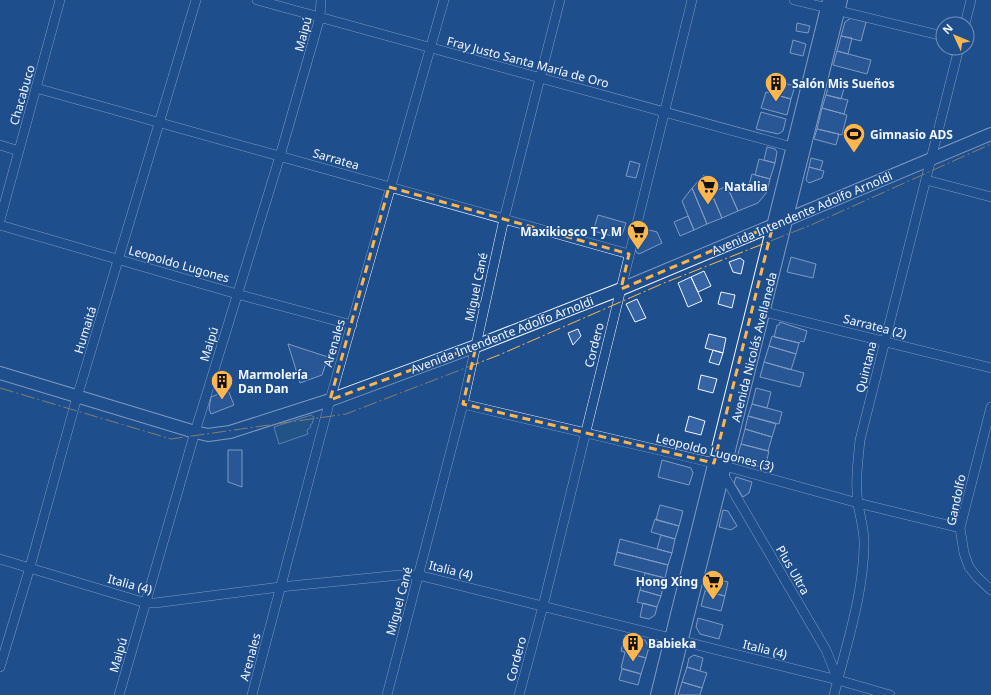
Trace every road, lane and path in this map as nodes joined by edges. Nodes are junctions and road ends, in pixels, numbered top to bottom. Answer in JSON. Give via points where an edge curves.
{"nodes":[{"id":1,"x":60,"y":0,"type":"edge"},
{"id":2,"x":196,"y":0,"type":"edge"},
{"id":3,"x":257,"y":0,"type":"edge"},
{"id":4,"x":322,"y":0,"type":"edge"},
{"id":5,"x":326,"y":0,"type":"edge"},
{"id":6,"x":444,"y":0,"type":"edge"},
{"id":7,"x":560,"y":0,"type":"edge"},
{"id":8,"x":692,"y":0,"type":"edge"},
{"id":9,"x":794,"y":0,"type":"edge"},
{"id":10,"x":971,"y":0,"type":"edge"},
{"id":11,"x":834,"y":5,"type":"edge"},
{"id":12,"x":967,"y":16,"type":"edge"},
{"id":13,"x":320,"y":17,"type":"junction"},
{"id":14,"x":935,"y":34,"type":"edge"},
{"id":15,"x":430,"y":48,"type":"junction"},
{"id":16,"x":957,"y":56,"type":"edge"},
{"id":17,"x":540,"y":77,"type":"junction"},
{"id":18,"x":36,"y":88,"type":"junction"},
{"id":19,"x":665,"y":112,"type":"junction"},
{"id":20,"x":160,"y":124,"type":"junction"},
{"id":21,"x":991,"y":134,"type":"edge"},
{"id":22,"x":0,"y":145,"type":"edge"},
{"id":23,"x":792,"y":147,"type":"junction"},
{"id":24,"x":19,"y":151,"type":"junction"},
{"id":25,"x":280,"y":156,"type":"junction"},
{"id":26,"x":931,"y":159,"type":"junction"},
{"id":27,"x":926,"y":180,"type":"junction"},
{"id":28,"x":389,"y":187,"type":"junction"},
{"id":29,"x":991,"y":197,"type":"edge"},
{"id":30,"x":504,"y":219,"type":"junction"},
{"id":31,"x":0,"y":220,"type":"edge"},
{"id":32,"x":786,"y":220,"type":"junction"},
{"id":33,"x":0,"y":225,"type":"edge"},
{"id":34,"x":773,"y":225,"type":"junction"},
{"id":35,"x":629,"y":254,"type":"junction"},
{"id":36,"x":120,"y":259,"type":"junction"},
{"id":37,"x":621,"y":289,"type":"junction"},
{"id":38,"x":237,"y":294,"type":"junction"},
{"id":39,"x":758,"y":310,"type":"junction"},
{"id":40,"x":352,"y":325,"type":"junction"},
{"id":41,"x":885,"y":341,"type":"junction"},
{"id":42,"x":476,"y":346,"type":"junction"},
{"id":43,"x":991,"y":368,"type":"edge"},
{"id":44,"x":0,"y":373,"type":"edge"},
{"id":45,"x":77,"y":398,"type":"junction"},
{"id":46,"x":330,"y":400,"type":"junction"},
{"id":47,"x":463,"y":404,"type":"junction"},
{"id":48,"x":991,"y":407,"type":"edge"},
{"id":49,"x":195,"y":432,"type":"junction"},
{"id":50,"x":585,"y":432,"type":"junction"},
{"id":51,"x":721,"y":468,"type":"junction"},
{"id":52,"x":858,"y":503,"type":"junction"},
{"id":53,"x":960,"y":528,"type":"junction"},
{"id":54,"x":0,"y":559,"type":"edge"},
{"id":55,"x":30,"y":568,"type":"junction"},
{"id":56,"x":418,"y":575,"type":"junction"},
{"id":57,"x":280,"y":587,"type":"junction"},
{"id":58,"x":991,"y":590,"type":"edge"},
{"id":59,"x":146,"y":603,"type":"junction"},
{"id":60,"x":542,"y":606,"type":"junction"},
{"id":61,"x":676,"y":640,"type":"junction"},
{"id":62,"x":0,"y":667,"type":"edge"},
{"id":63,"x":838,"y":680,"type":"junction"},
{"id":64,"x":119,"y":695,"type":"edge"},
{"id":65,"x":252,"y":695,"type":"edge"},
{"id":66,"x":387,"y":695,"type":"edge"},
{"id":67,"x":519,"y":695,"type":"edge"},
{"id":68,"x":657,"y":695,"type":"edge"},
{"id":69,"x":668,"y":695,"type":"edge"},
{"id":70,"x":834,"y":695,"type":"edge"},
{"id":71,"x":890,"y":695,"type":"edge"}],
"edges":[{"from":1,"to":18,"type":"street","name":"Chacabuco"},
{"from":2,"to":20,"type":"street","name":"Humaitá"},
{"from":3,"to":13,"type":"street","name":"Fray Justo Santa María de Oro"},
{"from":4,"to":13,"type":"street","name":"Maipú"},
{"from":5,"to":13,"type":"street"},
{"from":6,"to":15,"type":"street","name":"Arenales"},
{"from":7,"to":17,"type":"street","name":"Miguel Cané"},
{"from":8,"to":19,"type":"street","name":"Cordero"},
{"from":9,"to":11,"type":"street"},
{"from":10,"to":12,"type":"street"},
{"from":11,"to":14,"type":"street"},
{"from":11,"to":23,"type":"main road","name":"Avenida Nicolás Avellaneda"},
{"from":11,"to":32,"type":"main road","name":"Avenida Nicolás Avellaneda"},
{"from":13,"to":15,"type":"street","name":"Fray Justo Santa María de Oro"},
{"from":13,"to":25,"type":"street","name":"Maipú"},
{"from":15,"to":17,"type":"street","name":"Fray Justo Santa María de Oro"},
{"from":15,"to":28,"type":"street","name":"Arenales"},
{"from":16,"to":26,"type":"street","name":"Quintana"},
{"from":17,"to":19,"type":"street","name":"Fray Justo Santa María de Oro"},
{"from":17,"to":30,"type":"street","name":"Miguel Cané"},
{"from":18,"to":20,"type":"street","name":"Sarratea"},
{"from":18,"to":24,"type":"street","name":"Chacabuco"},
{"from":19,"to":23,"type":"street","name":"Fray Justo Santa María de Oro"},
{"from":19,"to":35,"type":"street","name":"Cordero"},
{"from":20,"to":25,"type":"street","name":"Sarratea"},
{"from":20,"to":36,"type":"street","name":"Humaitá"},
{"from":21,"to":26,"type":"main road","name":"Avenida Intendente Adolfo Arnoldi"},
{"from":22,"to":24,"type":"street"},
{"from":23,"to":34,"type":"main road","name":"Avenida Nicolás Avellaneda"},
{"from":24,"to":31,"type":"street","name":"Chacabuco"},
{"from":25,"to":28,"type":"street","name":"Sarratea"},
{"from":25,"to":38,"type":"street","name":"Maipú"},
{"from":26,"to":27,"type":"street","name":"Quintana"},
{"from":26,"to":32,"type":"main road","name":"Avenida Intendente Adolfo Arnoldi"},
{"from":27,"to":29,"type":"street"},
{"from":27,"to":41,"type":"street","name":"Quintana"},
{"from":28,"to":30,"type":"street","name":"Sarratea"},
{"from":28,"to":40,"type":"street","name":"Arenales"},
{"from":30,"to":35,"type":"street","name":"Sarratea"},
{"from":30,"to":42,"type":"street","name":"Miguel Cané"},
{"from":32,"to":34,"type":"main road","name":"Avenida Intendente Adolfo Arnoldi"},
{"from":32,"to":39,"type":"main road","name":"Avenida Nicolás Avellaneda"},
{"from":33,"to":36,"type":"street","name":"Leopoldo Lugones"},
{"from":34,"to":37,"type":"main road","name":"Avenida Intendente Adolfo Arnoldi"},
{"from":34,"to":39,"type":"main road","name":"Avenida Nicolás Avellaneda"},
{"from":35,"to":37,"type":"street","name":"Cordero"},
{"from":36,"to":38,"type":"street","name":"Leopoldo Lugones"},
{"from":36,"to":45,"type":"street","name":"Humaitá"},
{"from":37,"to":42,"type":"main road","name":"Avenida Intendente Adolfo Arnoldi"},
{"from":37,"to":50,"type":"street","name":"Cordero"},
{"from":38,"to":40,"type":"street","name":"Leopoldo Lugones"},
{"from":38,"to":49,"type":"street","name":"Maipú"},
{"from":39,"to":41,"type":"street","name":"Sarratea (2)"},
{"from":39,"to":51,"type":"main road","name":"Avenida Nicolás Avellaneda"},
{"from":40,"to":46,"type":"street","name":"Arenales"},
{"from":41,"to":43,"type":"street","name":"Sarratea (2)"},
{"from":41,"to":52,"type":"street","name":"Quintana","via":[[860,440]]},
{"from":42,"to":46,"type":"main road","name":"Avenida Intendente Adolfo Arnoldi"},
{"from":42,"to":47,"type":"street","name":"Miguel Cané"},
{"from":44,"to":45,"type":"main road","name":"Avenida Intendente Adolfo Arnoldi"},
{"from":45,"to":49,"type":"main road","name":"Avenida Intendente Adolfo Arnoldi"},
{"from":45,"to":55,"type":"street","name":"Humaitá"},
{"from":46,"to":49,"type":"main road","name":"Avenida Intendente Adolfo Arnoldi","via":[[230,432],[208,435]]},
{"from":46,"to":57,"type":"street","name":"Arenales"},
{"from":47,"to":50,"type":"street","name":"Leopoldo Lugones (3)"},
{"from":47,"to":56,"type":"street","name":"Miguel Cané"},
{"from":48,"to":53,"type":"street","name":"Gandolfo"},
{"from":49,"to":59,"type":"street","name":"Maipú"},
{"from":50,"to":51,"type":"street","name":"Leopoldo Lugones (3)"},
{"from":50,"to":60,"type":"street","name":"Cordero"},
{"from":51,"to":52,"type":"street","name":"Leopoldo Lugones (3)"},
{"from":51,"to":61,"type":"main road","name":"Avenida Nicolás Avellaneda"},
{"from":51,"to":63,"type":"street","name":"Plus Ultra","via":[[826,650]]},
{"from":52,"to":53,"type":"street","name":"Leopoldo Lugones (3)"},
{"from":52,"to":63,"type":"street","name":"Quintana","via":[[864,544],[862,574],[858,601]]},
{"from":53,"to":58,"type":"street","name":"Gandolfo","via":[[969,567]]},
{"from":54,"to":55,"type":"street","name":"Italia (4)"},
{"from":55,"to":59,"type":"street","name":"Italia (4)"},
{"from":55,"to":62,"type":"street","name":"Humaitá"},
{"from":56,"to":57,"type":"street","name":"Italia (4)"},
{"from":56,"to":60,"type":"street","name":"Italia (4)"},
{"from":56,"to":66,"type":"street","name":"Miguel Cané"},
{"from":57,"to":59,"type":"street","name":"Italia (4)"},
{"from":57,"to":65,"type":"street","name":"Arenales"},
{"from":59,"to":64,"type":"street","name":"Maipú"},
{"from":60,"to":61,"type":"street","name":"Italia (4)"},
{"from":60,"to":67,"type":"street","name":"Cordero"},
{"from":61,"to":63,"type":"street","name":"Italia (4)"},
{"from":61,"to":68,"type":"main road","name":"Avenida Nicolás Avellaneda"},
{"from":61,"to":69,"type":"main road","name":"Avenida Nicolás Avellaneda"},
{"from":63,"to":70,"type":"street","name":"Quintana"},
{"from":63,"to":71,"type":"street","name":"Italia (4)"}]}
